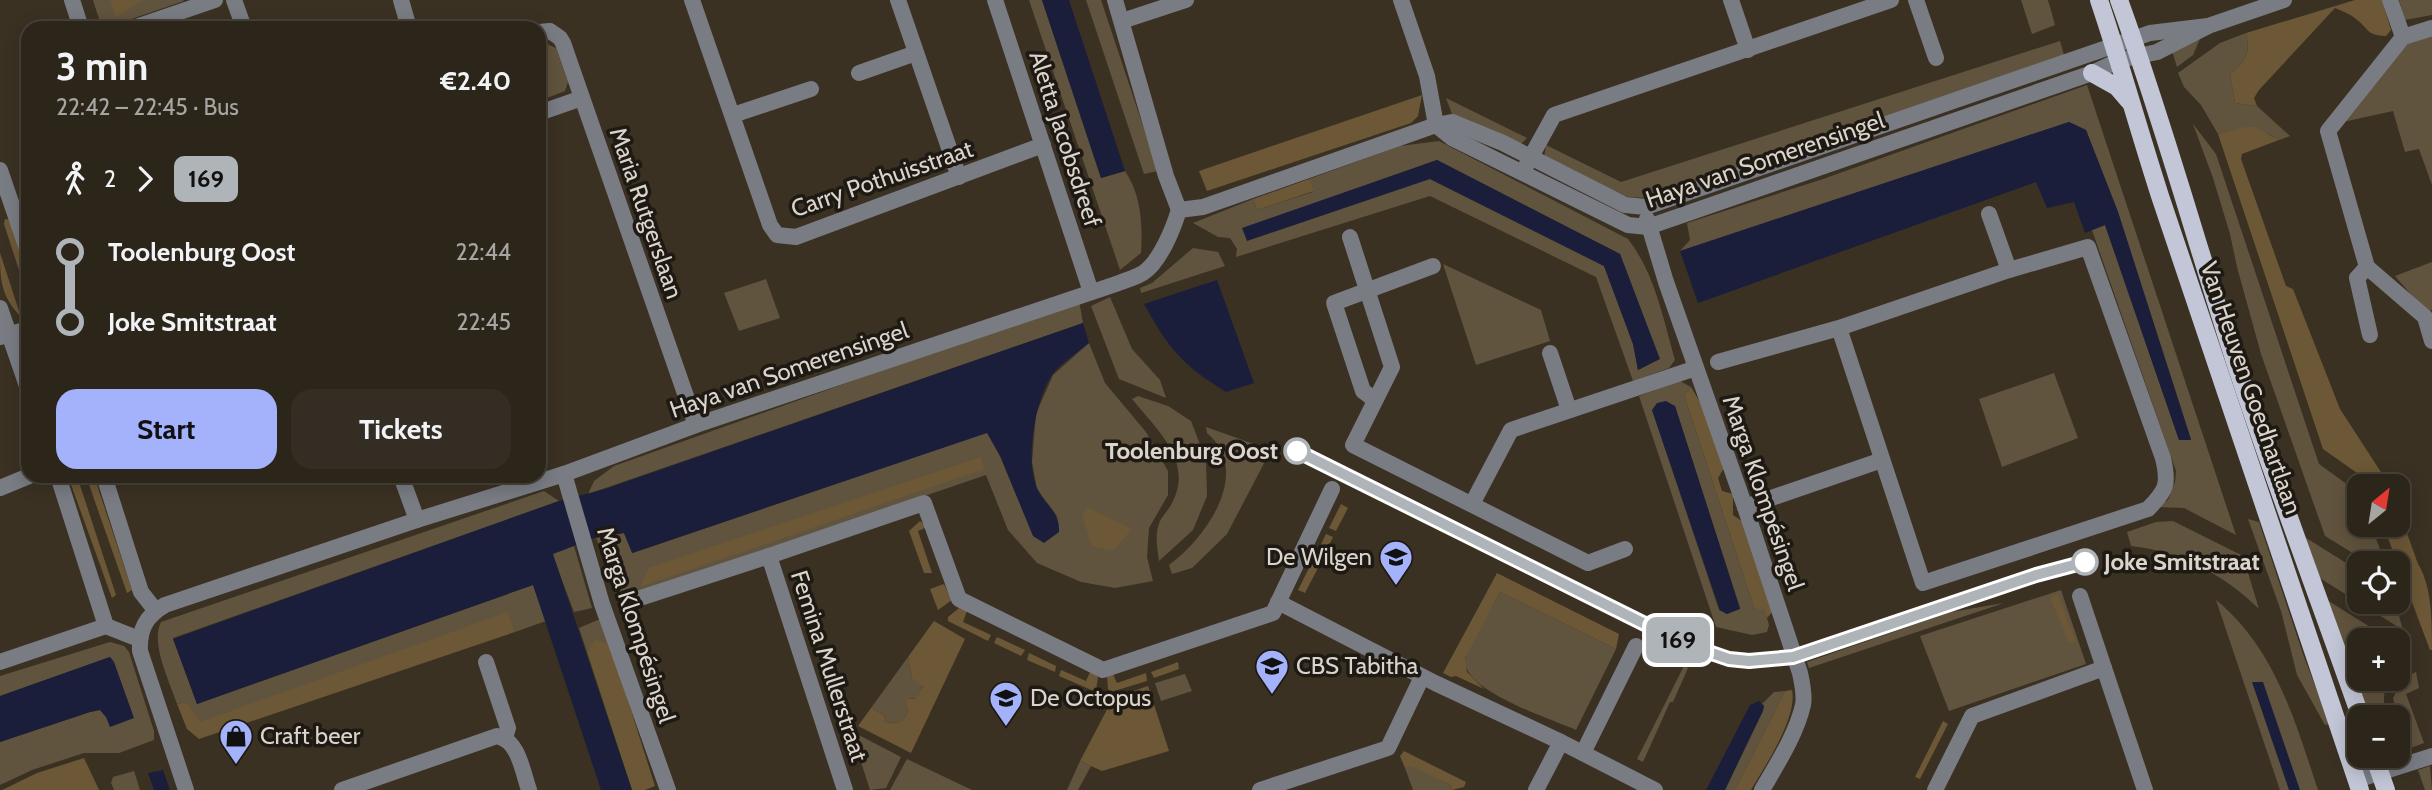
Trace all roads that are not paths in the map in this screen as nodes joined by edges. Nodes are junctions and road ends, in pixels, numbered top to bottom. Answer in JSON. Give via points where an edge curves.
{"nodes":[{"id":1,"x":72,"y":0,"type":"edge"},
{"id":2,"x":215,"y":0,"type":"edge"},
{"id":3,"x":234,"y":0,"type":"edge"},
{"id":4,"x":401,"y":0,"type":"edge"},
{"id":5,"x":692,"y":0,"type":"edge"},
{"id":6,"x":898,"y":0,"type":"edge"},
{"id":7,"x":995,"y":0,"type":"edge"},
{"id":8,"x":1115,"y":0,"type":"edge"},
{"id":9,"x":1186,"y":0,"type":"edge"},
{"id":10,"x":1401,"y":0,"type":"edge"},
{"id":11,"x":1731,"y":0,"type":"edge"},
{"id":12,"x":1891,"y":0,"type":"edge"},
{"id":13,"x":1916,"y":0,"type":"edge"},
{"id":14,"x":2099,"y":0,"type":"edge"},
{"id":15,"x":2119,"y":0,"type":"edge"},
{"id":16,"x":2284,"y":0,"type":"edge"},
{"id":17,"x":2390,"y":0,"type":"edge"},
{"id":18,"x":79,"y":21,"type":"edge"},
{"id":19,"x":154,"y":21,"type":"edge"},
{"id":20,"x":242,"y":21,"type":"edge"},
{"id":21,"x":407,"y":21,"type":"edge"},
{"id":22,"x":1122,"y":21,"type":"junction"},
{"id":23,"x":2208,"y":26,"type":"junction"},
{"id":24,"x":2432,"y":28,"type":"edge"},
{"id":25,"x":546,"y":31,"type":"edge"},
{"id":26,"x":2403,"y":37,"type":"junction"},
{"id":27,"x":2132,"y":39,"type":"junction"},
{"id":28,"x":1748,"y":50,"type":"junction"},
{"id":29,"x":2117,"y":53,"type":"junction"},
{"id":30,"x":916,"y":54,"type":"junction"},
{"id":31,"x":2138,"y":56,"type":"junction"},
{"id":32,"x":1936,"y":58,"type":"dead end"},
{"id":33,"x":859,"y":73,"type":"dead end"},
{"id":34,"x":2092,"y":73,"type":"junction"},
{"id":35,"x":811,"y":89,"type":"dead end"},
{"id":36,"x":582,"y":98,"type":"junction"},
{"id":37,"x":2129,"y":101,"type":"junction"},
{"id":38,"x":546,"y":111,"type":"edge"},
{"id":39,"x":733,"y":115,"type":"junction"},
{"id":40,"x":1436,"y":125,"type":"junction"},
{"id":41,"x":1043,"y":145,"type":"junction"},
{"id":42,"x":1531,"y":157,"type":"junction"},
{"id":43,"x":0,"y":170,"type":"edge"},
{"id":44,"x":1522,"y":174,"type":"junction"},
{"id":45,"x":959,"y":177,"type":"junction"},
{"id":46,"x":1646,"y":207,"type":"junction"},
{"id":47,"x":1179,"y":210,"type":"junction"},
{"id":48,"x":1989,"y":214,"type":"dead end"},
{"id":49,"x":1648,"y":226,"type":"junction"},
{"id":50,"x":21,"y":232,"type":"edge"},
{"id":51,"x":1350,"y":237,"type":"dead end"},
{"id":52,"x":1433,"y":266,"type":"dead end"},
{"id":53,"x":2367,"y":267,"type":"junction"},
{"id":54,"x":2009,"y":270,"type":"junction"},
{"id":55,"x":1091,"y":292,"type":"junction"},
{"id":56,"x":1367,"y":292,"type":"junction"},
{"id":57,"x":0,"y":308,"type":"edge"},
{"id":58,"x":1839,"y":328,"type":"junction"},
{"id":59,"x":2370,"y":335,"type":"dead end"},
{"id":60,"x":5,"y":336,"type":"edge"},
{"id":61,"x":2432,"y":341,"type":"edge"},
{"id":62,"x":1550,"y":353,"type":"dead end"},
{"id":63,"x":1718,"y":362,"type":"dead end"},
{"id":64,"x":1696,"y":368,"type":"junction"},
{"id":65,"x":21,"y":373,"type":"edge"},
{"id":66,"x":1375,"y":400,"type":"junction"},
{"id":67,"x":1569,"y":410,"type":"junction"},
{"id":68,"x":696,"y":425,"type":"junction"},
{"id":69,"x":1882,"y":460,"type":"junction"},
{"id":70,"x":564,"y":474,"type":"junction"},
{"id":71,"x":21,"y":479,"type":"edge"},
{"id":72,"x":546,"y":480,"type":"edge"},
{"id":73,"x":60,"y":483,"type":"edge"},
{"id":74,"x":106,"y":483,"type":"edge"},
{"id":75,"x":403,"y":483,"type":"edge"},
{"id":76,"x":535,"y":483,"type":"edge"},
{"id":77,"x":0,"y":488,"type":"edge"},
{"id":78,"x":1332,"y":489,"type":"dead end"},
{"id":79,"x":1472,"y":504,"type":"junction"},
{"id":80,"x":1745,"y":508,"type":"junction"},
{"id":81,"x":416,"y":520,"type":"junction"},
{"id":82,"x":1625,"y":550,"type":"dead end"},
{"id":83,"x":769,"y":556,"type":"junction"},
{"id":84,"x":2080,"y":596,"type":"dead end"},
{"id":85,"x":628,"y":602,"type":"dead end"},
{"id":86,"x":1278,"y":602,"type":"junction"},
{"id":87,"x":156,"y":611,"type":"junction"},
{"id":88,"x":106,"y":626,"type":"junction"},
{"id":89,"x":139,"y":639,"type":"junction"},
{"id":90,"x":1636,"y":646,"type":"dead end"},
{"id":91,"x":0,"y":662,"type":"edge"},
{"id":92,"x":486,"y":662,"type":"dead end"},
{"id":93,"x":2104,"y":668,"type":"junction"},
{"id":94,"x":1422,"y":677,"type":"junction"},
{"id":95,"x":2356,"y":705,"type":"edge"},
{"id":96,"x":506,"y":738,"type":"junction"},
{"id":97,"x":1561,"y":742,"type":"junction"},
{"id":98,"x":1583,"y":753,"type":"junction"},
{"id":99,"x":2432,"y":756,"type":"edge"},
{"id":100,"x":2380,"y":773,"type":"edge"},
{"id":101,"x":2358,"y":785,"type":"edge"},
{"id":102,"x":186,"y":790,"type":"edge"},
{"id":103,"x":342,"y":790,"type":"edge"},
{"id":104,"x":529,"y":790,"type":"edge"},
{"id":105,"x":668,"y":790,"type":"edge"},
{"id":106,"x":845,"y":790,"type":"edge"},
{"id":107,"x":1259,"y":790,"type":"edge"},
{"id":108,"x":1536,"y":790,"type":"edge"},
{"id":109,"x":1655,"y":790,"type":"edge"},
{"id":110,"x":1762,"y":790,"type":"edge"},
{"id":111,"x":1935,"y":790,"type":"edge"},
{"id":112,"x":2146,"y":790,"type":"edge"}],
"edges":[{"from":1,"to":18,"type":"street"},
{"from":2,"to":19,"type":"street"},
{"from":3,"to":20,"type":"street"},
{"from":4,"to":21,"type":"street"},
{"from":5,"to":39,"type":"street","name":"Carry Pothuisstraat"},
{"from":6,"to":30,"type":"street"},
{"from":7,"to":41,"type":"street","name":"Aletta Jacobsdreef"},
{"from":8,"to":22,"type":"street"},
{"from":9,"to":22,"type":"street"},
{"from":10,"to":40,"type":"street","via":[[1427,76]]},
{"from":11,"to":28,"type":"street"},
{"from":12,"to":28,"type":"street"},
{"from":13,"to":32,"type":"street"},
{"from":14,"to":29,"type":"main road","name":"Van Heuven Goedhartlaan"},
{"from":15,"to":27,"type":"main road","name":"Van Heuven Goedhartlaan"},
{"from":16,"to":23,"type":"street"},
{"from":17,"to":26,"type":"street"},
{"from":22,"to":47,"type":"street"},
{"from":23,"to":27,"type":"street"},
{"from":23,"to":31,"type":"street","via":[[2157,52]]},
{"from":24,"to":26,"type":"street"},
{"from":25,"to":36,"type":"street","name":"Maria Rutgerslaan","via":[[560,38]]},
{"from":26,"to":53,"type":"street","via":[[2328,131]]},
{"from":27,"to":29,"type":"street"},
{"from":27,"to":31,"type":"main road","name":"Van Heuven Goedhartlaan"},
{"from":28,"to":42,"type":"street","via":[[1554,115]]},
{"from":29,"to":31,"type":"street"},
{"from":29,"to":34,"type":"street","name":"Haya van Somerensingel"},
{"from":29,"to":37,"type":"main road","name":"Van Heuven Goedhartlaan"},
{"from":29,"to":46,"type":"street","name":"Haya van Somerensingel"},
{"from":30,"to":33,"type":"street"},
{"from":30,"to":45,"type":"street"},
{"from":31,"to":95,"type":"main road","name":"Van Heuven Goedhartlaan","via":[[2236,366]]},
{"from":34,"to":37,"type":"main road","via":[[2117,87]]},
{"from":34,"to":49,"type":"street","name":"Haya van Somerensingel"},
{"from":35,"to":39,"type":"street"},
{"from":36,"to":38,"type":"street"},
{"from":36,"to":68,"type":"street","name":"Maria Rutgerslaan"},
{"from":37,"to":101,"type":"main road","name":"Van Heuven Goedhartlaan"},
{"from":39,"to":45,"type":"street","name":"Carry Pothuisstraat","via":[[777,235],[796,237]]},
{"from":40,"to":42,"type":"street","name":"Haya van Somerensingel","via":[[1452,122]]},
{"from":40,"to":44,"type":"street","name":"Haya van Somerensingel"},
{"from":40,"to":47,"type":"street","name":"Haya van Somerensingel","via":[[1203,207]]},
{"from":41,"to":45,"type":"street","name":"Carry Pothuisstraat"},
{"from":41,"to":55,"type":"street","name":"Aletta Jacobsdreef"},
{"from":42,"to":44,"type":"street"},
{"from":42,"to":46,"type":"street","name":"Haya van Somerensingel","via":[[1625,205]]},
{"from":43,"to":50,"type":"street"},
{"from":44,"to":49,"type":"street","name":"Haya van Somerensingel","via":[[1628,225]]},
{"from":46,"to":49,"type":"street","name":"Marga Klompésingel"},
{"from":47,"to":55,"type":"street","name":"Haya van Somerensingel","via":[[1152,265],[1143,273]]},
{"from":48,"to":54,"type":"street"},
{"from":49,"to":64,"type":"street","name":"Marga Klompésingel"},
{"from":51,"to":56,"type":"street"},
{"from":52,"to":56,"type":"street"},
{"from":53,"to":59,"type":"street","via":[[2357,278]]},
{"from":53,"to":61,"type":"street","via":[[2425,317]]},
{"from":54,"to":58,"type":"street"},
{"from":54,"to":69,"type":"street","via":[[2088,247],[2164,458],[2168,477],[2163,494],[2148,509],[1923,583]]},
{"from":55,"to":68,"type":"street","name":"Haya van Somerensingel"},
{"from":56,"to":66,"type":"street","via":[[1392,367]]},
{"from":56,"to":66,"type":"street","via":[[1334,303],[1363,391]]},
{"from":57,"to":60,"type":"street"},
{"from":58,"to":63,"type":"street"},
{"from":58,"to":69,"type":"street"},
{"from":60,"to":65,"type":"street"},
{"from":62,"to":67,"type":"street"},
{"from":64,"to":67,"type":"street"},
{"from":64,"to":80,"type":"street","name":"Marga Klompésingel"},
{"from":66,"to":79,"type":"street","via":[[1353,445]]},
{"from":67,"to":79,"type":"street","via":[[1511,430]]},
{"from":68,"to":70,"type":"street","name":"Haya van Somerensingel"},
{"from":69,"to":80,"type":"street"},
{"from":70,"to":72,"type":"street","name":"Haya van Somerensingel"},
{"from":70,"to":105,"type":"street","name":"Marga Klompésingel","via":[[602,604]]},
{"from":71,"to":77,"type":"street"},
{"from":73,"to":88,"type":"street"},
{"from":74,"to":87,"type":"street","via":[[141,592]]},
{"from":75,"to":81,"type":"street"},
{"from":76,"to":81,"type":"street","name":"Haya van Somerensingel"},
{"from":78,"to":86,"type":"street"},
{"from":79,"to":82,"type":"street","via":[[1588,563]]},
{"from":80,"to":110,"type":"street","name":"Marga Klompésingel","via":[[1803,690],[1803,705],[1790,739]]},
{"from":81,"to":87,"type":"street","name":"Haya van Somerensingel"},
{"from":83,"to":85,"type":"street","name":"Femina Mullerstraat"},
{"from":83,"to":86,"type":"street","name":"Femina Mullerstraat","via":[[924,503],[959,599],[1102,670],[1273,613]]},
{"from":83,"to":106,"type":"street","name":"Femina Mullerstraat"},
{"from":84,"to":93,"type":"street"},
{"from":86,"to":94,"type":"street"},
{"from":87,"to":89,"type":"street","via":[[143,625]]},
{"from":88,"to":89,"type":"street"},
{"from":88,"to":91,"type":"street"},
{"from":89,"to":102,"type":"street","via":[[142,664]]},
{"from":90,"to":98,"type":"street"},
{"from":92,"to":96,"type":"street","via":[[508,728]]},
{"from":93,"to":111,"type":"street","via":[[1972,716]]},
{"from":93,"to":112,"type":"street"},
{"from":94,"to":97,"type":"street"},
{"from":94,"to":107,"type":"street","via":[[1388,748]]},
{"from":96,"to":103,"type":"street","via":[[496,736]]},
{"from":96,"to":104,"type":"street","via":[[513,745]]},
{"from":97,"to":98,"type":"street"},
{"from":97,"to":108,"type":"street"},
{"from":98,"to":109,"type":"street"},
{"from":99,"to":100,"type":"street"},
{"from":100,"to":101,"type":"street"}]}
